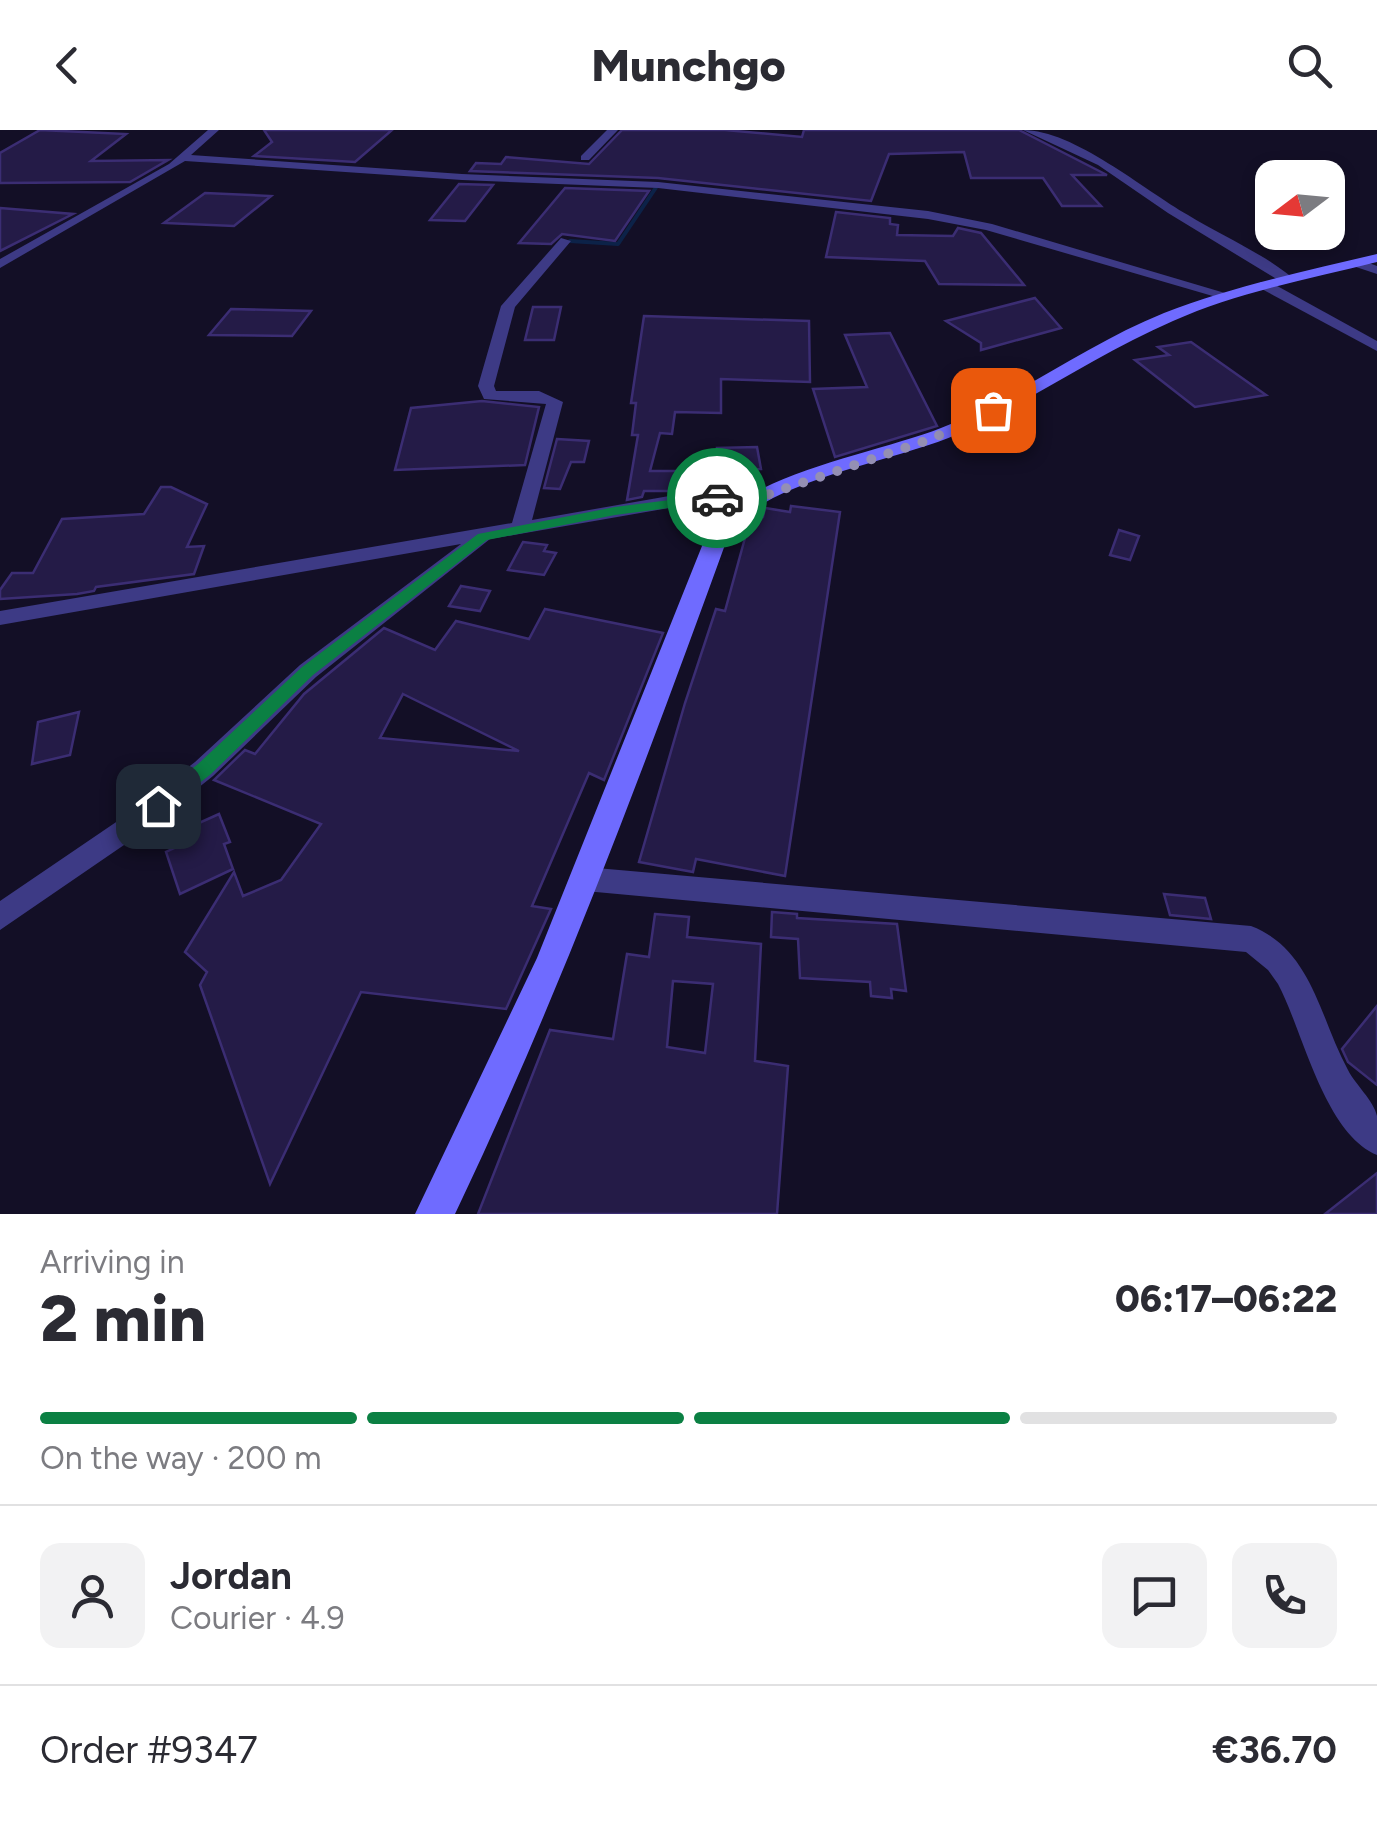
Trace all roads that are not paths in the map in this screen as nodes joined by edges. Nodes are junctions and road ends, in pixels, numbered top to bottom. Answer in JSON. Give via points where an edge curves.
{"nodes":[{"id":1,"x":214,"y":130,"type":"edge"},
{"id":2,"x":613,"y":130,"type":"edge"},
{"id":3,"x":1028,"y":130,"type":"edge"},
{"id":4,"x":185,"y":158,"type":"junction"},
{"id":5,"x":585,"y":158,"type":"dead end"},
{"id":6,"x":565,"y":242,"type":"dead end"},
{"id":7,"x":1377,"y":258,"type":"edge"},
{"id":8,"x":1358,"y":263,"type":"junction"},
{"id":9,"x":0,"y":264,"type":"edge"},
{"id":10,"x":1377,"y":270,"type":"edge"},
{"id":11,"x":1288,"y":280,"type":"junction"},
{"id":12,"x":1265,"y":286,"type":"junction"},
{"id":13,"x":1228,"y":296,"type":"junction"},
{"id":14,"x":1377,"y":347,"type":"edge"},
{"id":15,"x":743,"y":503,"type":"junction"},
{"id":16,"x":520,"y":530,"type":"junction"},
{"id":17,"x":482,"y":537,"type":"junction"},
{"id":18,"x":0,"y":618,"type":"edge"},
{"id":19,"x":585,"y":879,"type":"junction"},
{"id":20,"x":0,"y":917,"type":"edge"},
{"id":21,"x":1377,"y":1138,"type":"edge"},
{"id":22,"x":435,"y":1214,"type":"edge"}],
"edges":[{"from":1,"to":4,"type":"street"},
{"from":2,"to":5,"type":"street"},
{"from":3,"to":11,"type":"street","via":[[1102,164]]},
{"from":4,"to":9,"type":"street"},
{"from":4,"to":13,"type":"street","via":[[658,184],[944,218]]},
{"from":6,"to":16,"type":"street","via":[[508,306],[486,386],[490,396],[554,402]]},
{"from":7,"to":8,"type":"street"},
{"from":8,"to":10,"type":"street"},
{"from":8,"to":11,"type":"street"},
{"from":11,"to":12,"type":"street"},
{"from":12,"to":13,"type":"street"},
{"from":12,"to":14,"type":"street"},
{"from":13,"to":15,"type":"street","via":[[1168,317],[931,439]]},
{"from":15,"to":16,"type":"street","via":[[692,498]]},
{"from":15,"to":19,"type":"street","via":[[719,531]]},
{"from":16,"to":17,"type":"street"},
{"from":17,"to":18,"type":"street"},
{"from":17,"to":20,"type":"street","via":[[308,671],[204,769]]},
{"from":19,"to":21,"type":"street","via":[[1251,939],[1288,968],[1349,1107]]},
{"from":19,"to":22,"type":"street"}]}
